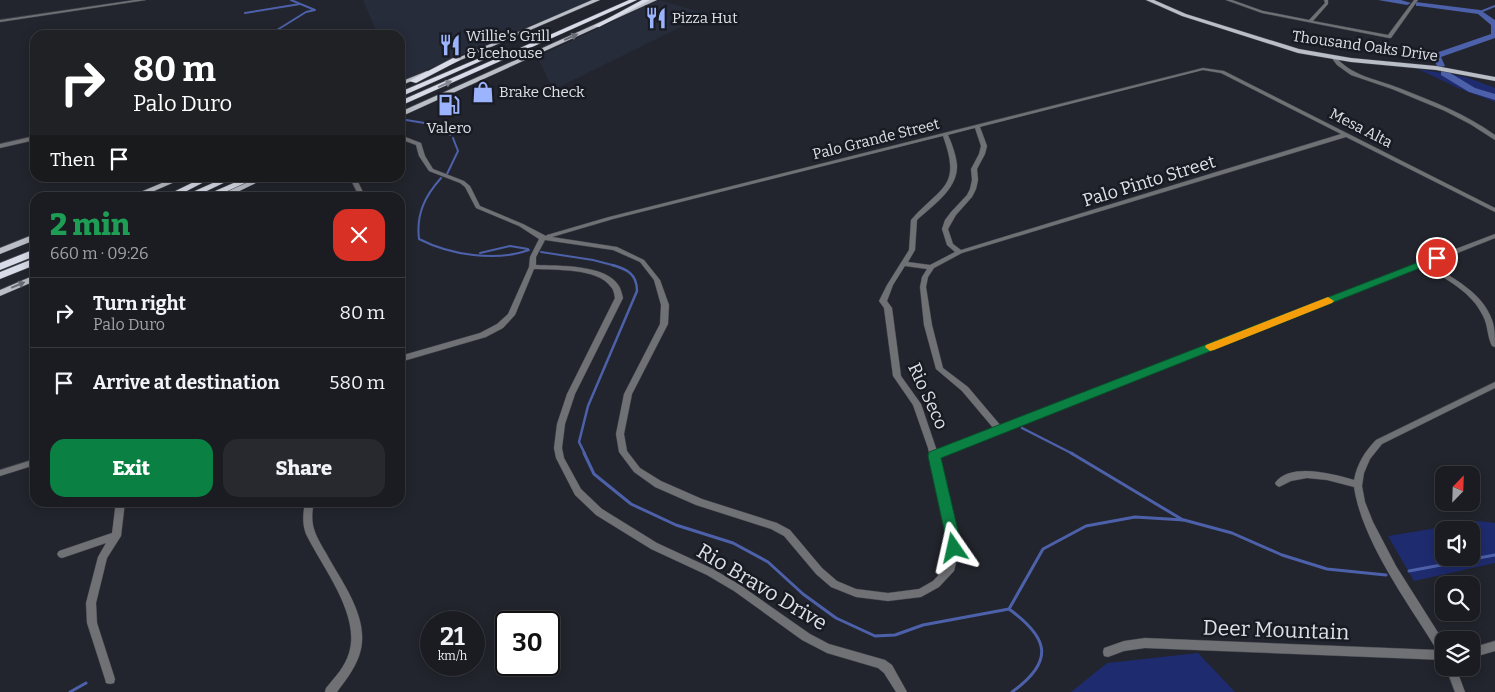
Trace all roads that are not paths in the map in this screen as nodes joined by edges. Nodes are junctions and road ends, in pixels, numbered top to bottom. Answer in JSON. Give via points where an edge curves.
{"nodes":[{"id":1,"x":144,"y":0,"type":"edge"},
{"id":2,"x":597,"y":0,"type":"edge"},
{"id":3,"x":617,"y":0,"type":"edge"},
{"id":4,"x":634,"y":0,"type":"edge"},
{"id":5,"x":647,"y":0,"type":"edge"},
{"id":6,"x":654,"y":0,"type":"edge"},
{"id":7,"x":1149,"y":0,"type":"edge"},
{"id":8,"x":1228,"y":0,"type":"edge"},
{"id":9,"x":1326,"y":0,"type":"edge"},
{"id":10,"x":1416,"y":0,"type":"edge"},
{"id":11,"x":0,"y":21,"type":"edge"},
{"id":12,"x":1310,"y":22,"type":"junction"},
{"id":13,"x":597,"y":26,"type":"junction"},
{"id":14,"x":1333,"y":57,"type":"junction"},
{"id":15,"x":456,"y":60,"type":"joint"},
{"id":16,"x":1215,"y":70,"type":"joint"},
{"id":17,"x":1495,"y":79,"type":"edge"},
{"id":18,"x":405,"y":84,"type":"edge"},
{"id":19,"x":405,"y":93,"type":"edge"},
{"id":20,"x":405,"y":102,"type":"edge"},
{"id":21,"x":405,"y":113,"type":"edge"},
{"id":22,"x":1454,"y":115,"type":"junction"},
{"id":23,"x":1446,"y":117,"type":"dead end"},
{"id":24,"x":977,"y":126,"type":"junction"},
{"id":25,"x":946,"y":134,"type":"junction"},
{"id":26,"x":1345,"y":135,"type":"junction"},
{"id":27,"x":1495,"y":138,"type":"edge"},
{"id":28,"x":30,"y":139,"type":"edge"},
{"id":29,"x":405,"y":139,"type":"edge"},
{"id":30,"x":0,"y":146,"type":"edge"},
{"id":31,"x":170,"y":182,"type":"edge"},
{"id":32,"x":202,"y":182,"type":"edge"},
{"id":33,"x":218,"y":182,"type":"edge"},
{"id":34,"x":242,"y":182,"type":"edge"},
{"id":35,"x":253,"y":182,"type":"edge"},
{"id":36,"x":145,"y":192,"type":"edge"},
{"id":37,"x":185,"y":192,"type":"edge"},
{"id":38,"x":189,"y":192,"type":"edge"},
{"id":39,"x":217,"y":192,"type":"edge"},
{"id":40,"x":230,"y":192,"type":"edge"},
{"id":41,"x":1495,"y":210,"type":"edge"},
{"id":42,"x":1495,"y":236,"type":"edge"},
{"id":43,"x":543,"y":238,"type":"junction"},
{"id":44,"x":30,"y":239,"type":"edge"},
{"id":45,"x":0,"y":251,"type":"edge"},
{"id":46,"x":960,"y":252,"type":"junction"},
{"id":47,"x":30,"y":254,"type":"edge"},
{"id":48,"x":30,"y":263,"type":"edge"},
{"id":49,"x":1423,"y":263,"type":"junction"},
{"id":50,"x":904,"y":264,"type":"junction"},
{"id":51,"x":0,"y":267,"type":"edge"},
{"id":52,"x":532,"y":267,"type":"junction"},
{"id":53,"x":931,"y":267,"type":"junction"},
{"id":54,"x":30,"y":270,"type":"edge"},
{"id":55,"x":0,"y":276,"type":"edge"},
{"id":56,"x":30,"y":280,"type":"edge"},
{"id":57,"x":0,"y":281,"type":"edge"},
{"id":58,"x":0,"y":293,"type":"edge"},
{"id":59,"x":1495,"y":344,"type":"edge"},
{"id":60,"x":405,"y":358,"type":"edge"},
{"id":61,"x":1495,"y":385,"type":"edge"},
{"id":62,"x":999,"y":430,"type":"junction"},
{"id":63,"x":934,"y":456,"type":"junction"},
{"id":64,"x":30,"y":464,"type":"edge"},
{"id":65,"x":0,"y":473,"type":"edge"},
{"id":66,"x":1279,"y":483,"type":"dead end"},
{"id":67,"x":1358,"y":484,"type":"junction"},
{"id":68,"x":120,"y":507,"type":"edge"},
{"id":69,"x":309,"y":507,"type":"edge"},
{"id":70,"x":116,"y":536,"type":"junction"},
{"id":71,"x":62,"y":554,"type":"dead end"},
{"id":72,"x":1435,"y":638,"type":"edge"},
{"id":73,"x":1495,"y":646,"type":"edge"},
{"id":74,"x":1480,"y":650,"type":"edge"},
{"id":75,"x":1108,"y":652,"type":"dead end"},
{"id":76,"x":1435,"y":653,"type":"edge"},
{"id":77,"x":1454,"y":676,"type":"edge"},
{"id":78,"x":110,"y":679,"type":"dead end"},
{"id":79,"x":330,"y":692,"type":"edge"},
{"id":80,"x":902,"y":692,"type":"edge"},
{"id":81,"x":1460,"y":692,"type":"edge"}],
"edges":[{"from":1,"to":11,"type":"street"},
{"from":2,"to":15,"type":"main road"},
{"from":3,"to":19,"type":"highway"},
{"from":20,"to":4,"type":"highway","one_way":true},
{"from":5,"to":13,"type":"highway"},
{"from":6,"to":13,"type":"main road"},
{"from":7,"to":14,"type":"main road","name":"Thousand Oaks Drive","via":[[1254,39]]},
{"from":8,"to":12,"type":"street","via":[[1255,10]]},
{"from":9,"to":12,"type":"street","via":[[1327,3]]},
{"from":10,"to":12,"type":"street","via":[[1390,37]]},
{"from":21,"to":13,"type":"main road","one_way":true},
{"from":14,"to":17,"type":"main road","name":"Thousand Oaks Drive","via":[[1436,68]]},
{"from":14,"to":22,"type":"street","via":[[1349,72]]},
{"from":15,"to":18,"type":"highway"},
{"from":16,"to":24,"type":"street","name":"Palo Grande Street","via":[[1198,70]]},
{"from":16,"to":26,"type":"street","name":"Mesa Alta"},
{"from":22,"to":23,"type":"street"},
{"from":22,"to":27,"type":"street"},
{"from":24,"to":25,"type":"street","name":"Palo Grande Street"},
{"from":24,"to":46,"type":"street","via":[[984,146],[974,169],[973,193],[949,219],[944,230],[950,245]]},
{"from":25,"to":43,"type":"street","name":"Palo Grande Street"},
{"from":25,"to":50,"type":"street","name":"Rio Seco","via":[[953,153],[954,176],[914,220],[912,250]]},
{"from":26,"to":41,"type":"street","name":"Mesa Alta"},
{"from":26,"to":46,"type":"street","name":"Palo Pinto Street"},
{"from":28,"to":30,"type":"street"},
{"from":29,"to":43,"type":"street","via":[[419,144],[431,170],[467,186],[478,207],[521,224]]},
{"from":31,"to":36,"type":"main road"},
{"from":32,"to":37,"type":"highway"},
{"from":33,"to":38,"type":"highway"},
{"from":34,"to":39,"type":"highway"},
{"from":35,"to":40,"type":"main road"},
{"from":42,"to":49,"type":"street"},
{"from":43,"to":52,"type":"street"},
{"from":43,"to":63,"type":"street","name":"Rio Seco","via":[[615,248],[642,261],[657,280],[665,305],[664,324],[628,394],[620,434],[623,452],[636,470],[674,491],[787,533],[823,576],[846,590],[888,597],[920,593],[941,580],[953,562],[954,541]]},
{"from":44,"to":45,"type":"main road"},
{"from":46,"to":53,"type":"street"},
{"from":47,"to":51,"type":"highway"},
{"from":48,"to":55,"type":"highway"},
{"from":49,"to":59,"type":"street","via":[[1475,300],[1488,318]]},
{"from":49,"to":62,"type":"street"},
{"from":50,"to":53,"type":"street"},
{"from":50,"to":63,"type":"street","name":"Rio Seco","via":[[883,301],[888,308],[897,376],[917,404]]},
{"from":52,"to":60,"type":"street","via":[[511,315],[500,326],[484,335]]},
{"from":52,"to":80,"type":"street","name":"Rio Bravo Drive","via":[[600,275],[614,283],[618,290],[619,298],[571,394],[561,424],[560,458],[584,499],[654,546],[737,588],[816,643],[868,659],[888,669]]},
{"from":53,"to":62,"type":"street","name":"Rio Seco","via":[[924,280],[924,306],[938,364],[943,374],[971,395]]},
{"from":54,"to":57,"type":"highway"},
{"from":58,"to":56,"type":"main road","one_way":true},
{"from":61,"to":67,"type":"street","via":[[1379,442],[1365,458]]},
{"from":62,"to":63,"type":"street"},
{"from":64,"to":65,"type":"street"},
{"from":66,"to":67,"type":"street","via":[[1296,475],[1311,474]]},
{"from":67,"to":72,"type":"street","via":[[1360,506],[1373,533]]},
{"from":68,"to":70,"type":"street"},
{"from":69,"to":79,"type":"street","via":[[306,526],[355,616],[359,632],[350,666]]},
{"from":70,"to":71,"type":"street"},
{"from":70,"to":78,"type":"street","via":[[103,557],[91,603],[92,623]]},
{"from":73,"to":74,"type":"street"},
{"from":75,"to":76,"type":"street","name":"Deer Mountain","via":[[1145,643]]},
{"from":77,"to":81,"type":"street"}]}
